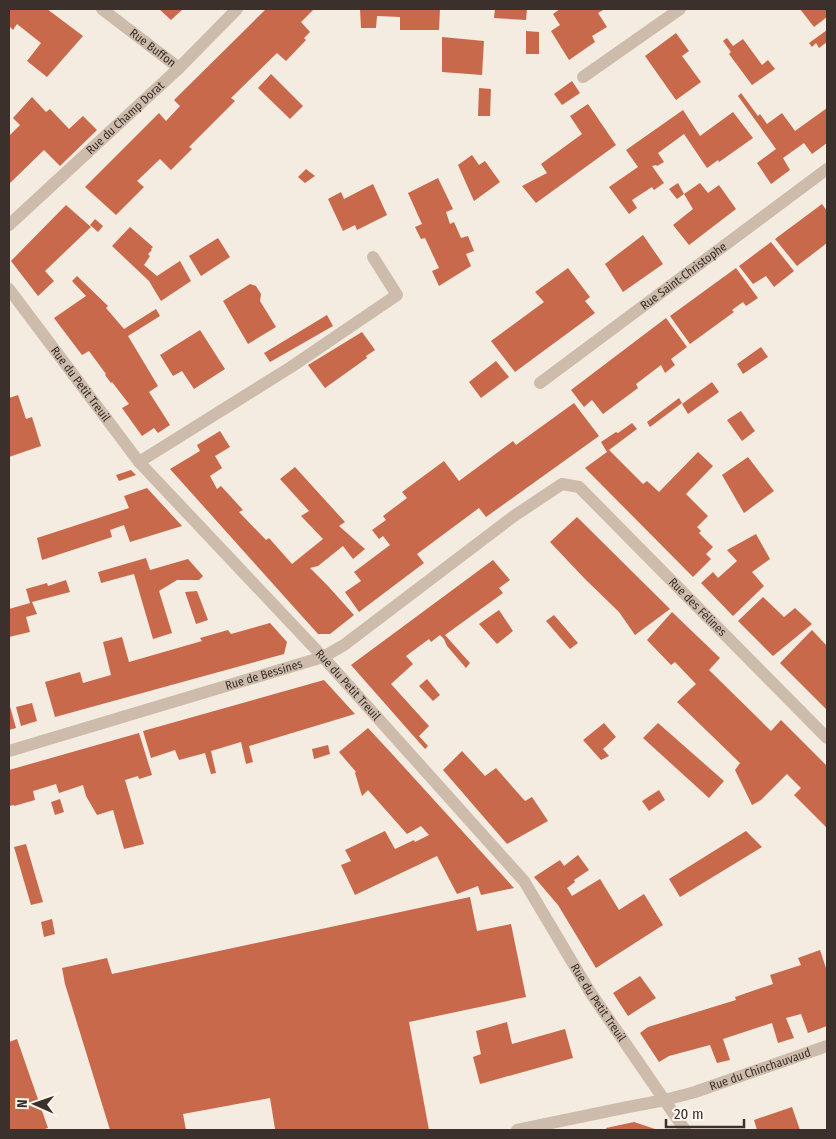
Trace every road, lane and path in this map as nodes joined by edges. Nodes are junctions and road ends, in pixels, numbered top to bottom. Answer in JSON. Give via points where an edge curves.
{"nodes":[{"id":1,"x":102,"y":9,"type":"edge"},
{"id":2,"x":237,"y":9,"type":"edge"},
{"id":3,"x":680,"y":9,"type":"edge"},
{"id":4,"x":179,"y":68,"type":"junction"},
{"id":5,"x":583,"y":78,"type":"dead end"},
{"id":6,"x":827,"y":169,"type":"edge"},
{"id":7,"x":9,"y":225,"type":"edge"},
{"id":8,"x":374,"y":257,"type":"dead end"},
{"id":9,"x":9,"y":289,"type":"edge"},
{"id":10,"x":540,"y":383,"type":"dead end"},
{"id":11,"x":139,"y":462,"type":"junction"},
{"id":12,"x":562,"y":484,"type":"joint"},
{"id":13,"x":323,"y":656,"type":"junction"},
{"id":14,"x":827,"y":738,"type":"edge"},
{"id":15,"x":9,"y":751,"type":"edge"},
{"id":16,"x":827,"y":1046,"type":"edge"},
{"id":17,"x":665,"y":1100,"type":"junction"},
{"id":18,"x":517,"y":1130,"type":"edge"},
{"id":19,"x":685,"y":1130,"type":"edge"}],
"edges":[{"from":1,"to":4,"type":"street","name":"Rue Buffon"},
{"from":2,"to":4,"type":"street","name":"Rue du Champ Dorat"},
{"from":3,"to":5,"type":"street"},
{"from":4,"to":7,"type":"street","name":"Rue du Champ Dorat"},
{"from":6,"to":10,"type":"street","name":"Rue Saint-Christophe"},
{"from":8,"to":11,"type":"street","via":[[397,295],[291,367]]},
{"from":9,"to":11,"type":"street","name":"Rue du Petit Treuil"},
{"from":11,"to":13,"type":"street","name":"Rue du Petit Treuil"},
{"from":12,"to":13,"type":"street","name":"Rue de Bessines","via":[[514,516],[344,645]]},
{"from":12,"to":14,"type":"street","name":"Rue des Félines","via":[[579,487]]},
{"from":13,"to":15,"type":"street","name":"Rue de Bessines"},
{"from":13,"to":17,"type":"street","name":"Rue du Petit Treuil","via":[[524,881],[590,992]]},
{"from":16,"to":17,"type":"street","name":"Rue du Chinchauvaud"},
{"from":17,"to":18,"type":"street","name":"Rue du Chinchauvaud"},
{"from":17,"to":19,"type":"street","name":"Rue du Petit Treuil"}]}
